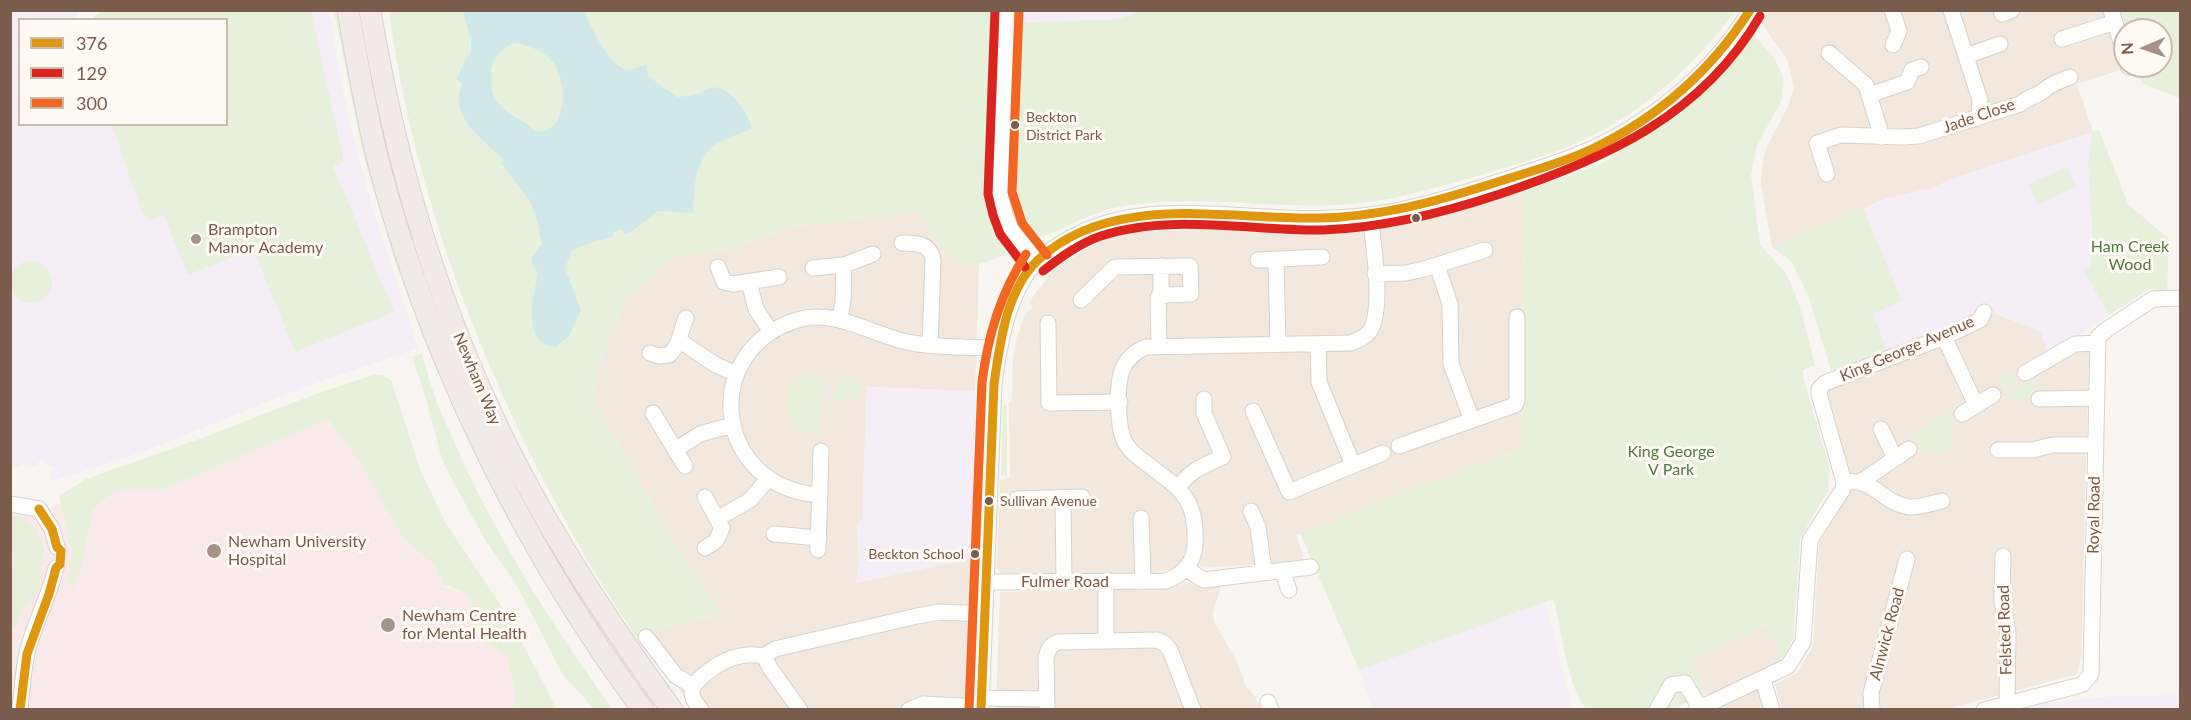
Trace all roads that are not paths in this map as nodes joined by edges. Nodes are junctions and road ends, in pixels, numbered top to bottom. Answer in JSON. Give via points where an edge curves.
{"nodes":[{"id":1,"x":348,"y":10,"type":"edge"},
{"id":2,"x":370,"y":10,"type":"edge"},
{"id":3,"x":1007,"y":10,"type":"edge"},
{"id":4,"x":1750,"y":10,"type":"edge"},
{"id":5,"x":1892,"y":10,"type":"edge"},
{"id":6,"x":1951,"y":10,"type":"edge"},
{"id":7,"x":2001,"y":10,"type":"edge"},
{"id":8,"x":2012,"y":10,"type":"edge"},
{"id":9,"x":2113,"y":16,"type":"edge"},
{"id":10,"x":2062,"y":39,"type":"dead end"},
{"id":11,"x":2000,"y":44,"type":"dead end"},
{"id":12,"x":1893,"y":45,"type":"dead end"},
{"id":13,"x":1829,"y":53,"type":"dead end"},
{"id":14,"x":1966,"y":56,"type":"junction"},
{"id":15,"x":1922,"y":67,"type":"dead end"},
{"id":16,"x":2070,"y":77,"type":"dead end"},
{"id":17,"x":1869,"y":95,"type":"junction"},
{"id":18,"x":1975,"y":118,"type":"junction"},
{"id":19,"x":1882,"y":137,"type":"junction"},
{"id":20,"x":1827,"y":174,"type":"dead end"},
{"id":21,"x":1370,"y":215,"type":"junction"},
{"id":22,"x":902,"y":243,"type":"dead end"},
{"id":23,"x":1485,"y":250,"type":"dead end"},
{"id":24,"x":873,"y":255,"type":"dead end"},
{"id":25,"x":1322,"y":257,"type":"dead end"},
{"id":26,"x":1276,"y":259,"type":"junction"},
{"id":27,"x":1258,"y":260,"type":"dead end"},
{"id":28,"x":1036,"y":261,"type":"junction"},
{"id":29,"x":844,"y":265,"type":"junction"},
{"id":30,"x":1161,"y":266,"type":"junction"},
{"id":31,"x":1437,"y":266,"type":"junction"},
{"id":32,"x":718,"y":267,"type":"dead end"},
{"id":33,"x":813,"y":268,"type":"dead end"},
{"id":34,"x":1375,"y":274,"type":"junction"},
{"id":35,"x":779,"y":277,"type":"dead end"},
{"id":36,"x":749,"y":282,"type":"junction"},
{"id":37,"x":1158,"y":298,"type":"junction"},
{"id":38,"x":2181,"y":298,"type":"edge"},
{"id":39,"x":1081,"y":300,"type":"dead end"},
{"id":40,"x":1984,"y":312,"type":"dead end"},
{"id":41,"x":1517,"y":317,"type":"dead end"},
{"id":42,"x":686,"y":318,"type":"dead end"},
{"id":43,"x":840,"y":320,"type":"junction"},
{"id":44,"x":1048,"y":323,"type":"dead end"},
{"id":45,"x":771,"y":332,"type":"junction"},
{"id":46,"x":1944,"y":337,"type":"junction"},
{"id":47,"x":680,"y":341,"type":"junction"},
{"id":48,"x":2098,"y":343,"type":"junction"},
{"id":49,"x":1278,"y":344,"type":"junction"},
{"id":50,"x":1318,"y":344,"type":"junction"},
{"id":51,"x":930,"y":345,"type":"junction"},
{"id":52,"x":1159,"y":346,"type":"junction"},
{"id":53,"x":998,"y":348,"type":"junction"},
{"id":54,"x":650,"y":353,"type":"dead end"},
{"id":55,"x":2025,"y":373,"type":"dead end"},
{"id":56,"x":736,"y":374,"type":"junction"},
{"id":57,"x":1993,"y":394,"type":"dead end"},
{"id":58,"x":2096,"y":398,"type":"junction"},
{"id":59,"x":2039,"y":399,"type":"dead end"},
{"id":60,"x":1120,"y":402,"type":"junction"},
{"id":61,"x":1976,"y":405,"type":"junction"},
{"id":62,"x":1200,"y":408,"type":"dead end"},
{"id":63,"x":1252,"y":411,"type":"dead end"},
{"id":64,"x":653,"y":413,"type":"dead end"},
{"id":65,"x":1962,"y":414,"type":"dead end"},
{"id":66,"x":1472,"y":420,"type":"junction"},
{"id":67,"x":732,"y":424,"type":"junction"},
{"id":68,"x":1881,"y":429,"type":"dead end"},
{"id":69,"x":2096,"y":444,"type":"junction"},
{"id":70,"x":1399,"y":446,"type":"dead end"},
{"id":71,"x":1909,"y":448,"type":"dead end"},
{"id":72,"x":675,"y":450,"type":"junction"},
{"id":73,"x":1998,"y":450,"type":"dead end"},
{"id":74,"x":821,"y":451,"type":"dead end"},
{"id":75,"x":1383,"y":453,"type":"dead end"},
{"id":76,"x":1895,"y":458,"type":"junction"},
{"id":77,"x":1353,"y":465,"type":"junction"},
{"id":78,"x":685,"y":466,"type":"dead end"},
{"id":79,"x":768,"y":479,"type":"junction"},
{"id":80,"x":1844,"y":482,"type":"junction"},
{"id":81,"x":1862,"y":482,"type":"junction"},
{"id":82,"x":1178,"y":488,"type":"junction"},
{"id":83,"x":820,"y":495,"type":"junction"},
{"id":84,"x":705,"y":497,"type":"dead end"},
{"id":85,"x":1082,"y":497,"type":"dead end"},
{"id":86,"x":1063,"y":498,"type":"junction"},
{"id":87,"x":1017,"y":499,"type":"dead end"},
{"id":88,"x":1942,"y":501,"type":"dead end"},
{"id":89,"x":10,"y":504,"type":"edge"},
{"id":90,"x":1251,"y":511,"type":"dead end"},
{"id":91,"x":1142,"y":518,"type":"dead end"},
{"id":92,"x":717,"y":519,"type":"junction"},
{"id":93,"x":774,"y":534,"type":"dead end"},
{"id":94,"x":57,"y":547,"type":"dead end"},
{"id":95,"x":705,"y":548,"type":"dead end"},
{"id":96,"x":2003,"y":556,"type":"dead end"},
{"id":97,"x":1907,"y":559,"type":"dead end"},
{"id":98,"x":1311,"y":567,"type":"dead end"},
{"id":99,"x":56,"y":568,"type":"dead end"},
{"id":100,"x":1186,"y":569,"type":"junction"},
{"id":101,"x":1282,"y":570,"type":"junction"},
{"id":102,"x":1264,"y":572,"type":"junction"},
{"id":103,"x":1143,"y":581,"type":"junction"},
{"id":104,"x":986,"y":582,"type":"junction"},
{"id":105,"x":1064,"y":582,"type":"junction"},
{"id":106,"x":1106,"y":582,"type":"junction"},
{"id":107,"x":1289,"y":590,"type":"dead end"},
{"id":108,"x":985,"y":614,"type":"junction"},
{"id":109,"x":646,"y":637,"type":"dead end"},
{"id":110,"x":1106,"y":640,"type":"junction"},
{"id":111,"x":764,"y":656,"type":"junction"},
{"id":112,"x":1763,"y":680,"type":"junction"},
{"id":113,"x":693,"y":686,"type":"junction"},
{"id":114,"x":2007,"y":703,"type":"junction"},
{"id":115,"x":1047,"y":704,"type":"edge"},
{"id":116,"x":982,"y":705,"type":"edge"},
{"id":117,"x":1698,"y":709,"type":"edge"},
{"id":118,"x":20,"y":710,"type":"edge"},
{"id":119,"x":643,"y":710,"type":"edge"},
{"id":120,"x":672,"y":710,"type":"edge"},
{"id":121,"x":701,"y":710,"type":"edge"},
{"id":122,"x":800,"y":710,"type":"edge"},
{"id":123,"x":909,"y":710,"type":"edge"},
{"id":124,"x":1194,"y":710,"type":"edge"},
{"id":125,"x":1657,"y":710,"type":"edge"},
{"id":126,"x":1772,"y":710,"type":"edge"},
{"id":127,"x":1872,"y":710,"type":"edge"},
{"id":128,"x":1984,"y":710,"type":"edge"}],
"edges":[{"from":1,"to":119,"type":"highway","name":"Newham Way","via":[[387,195],[460,396],[553,574]]},
{"from":2,"to":120,"type":"highway","name":"Newham Way","via":[[410,194],[460,340],[483,394],[570,559]]},
{"from":3,"to":28,"type":"street","via":[[1000,193],[1011,229]]},
{"from":4,"to":21,"type":"street","via":[[1718,54],[1690,83],[1618,135],[1567,159],[1473,190]]},
{"from":5,"to":12,"type":"street","via":[[1899,31]]},
{"from":6,"to":14,"type":"street"},
{"from":7,"to":8,"type":"street","via":[[2002,14]]},
{"from":9,"to":10,"type":"street"},
{"from":11,"to":14,"type":"street"},
{"from":13,"to":17,"type":"street","via":[[1862,80]]},
{"from":14,"to":18,"type":"street","via":[[1980,100]]},
{"from":15,"to":17,"type":"street","via":[[1912,70],[1907,82]]},
{"from":16,"to":18,"type":"street","name":"Jade Close","via":[[2047,85],[2020,104]]},
{"from":17,"to":19,"type":"street"},
{"from":18,"to":19,"type":"street","name":"Jade Close","via":[[1920,136]]},
{"from":19,"to":20,"type":"street","name":"Jade Close","via":[[1841,135],[1817,144]]},
{"from":21,"to":28,"type":"street","via":[[1306,218],[1194,213],[1125,217],[1072,236]]},
{"from":21,"to":34,"type":"street"},
{"from":22,"to":51,"type":"street","via":[[921,244],[932,252]]},
{"from":23,"to":31,"type":"street"},
{"from":24,"to":29,"type":"street"},
{"from":25,"to":26,"type":"street"},
{"from":26,"to":27,"type":"street"},
{"from":26,"to":49,"type":"street"},
{"from":28,"to":53,"type":"street","via":[[1007,315]]},
{"from":29,"to":33,"type":"street"},
{"from":29,"to":43,"type":"street"},
{"from":30,"to":37,"type":"street"},
{"from":30,"to":37,"type":"street","via":[[1190,266],[1191,294]]},
{"from":30,"to":39,"type":"street","via":[[1115,267]]},
{"from":31,"to":34,"type":"street"},
{"from":31,"to":66,"type":"street","via":[[1450,304],[1451,363]]},
{"from":32,"to":36,"type":"street","via":[[724,282]]},
{"from":34,"to":50,"type":"street","via":[[1376,311],[1371,329],[1350,343]]},
{"from":35,"to":36,"type":"street"},
{"from":36,"to":45,"type":"street","via":[[756,309]]},
{"from":37,"to":52,"type":"street"},
{"from":38,"to":48,"type":"street","via":[[2153,299],[2106,330],[2098,337]]},
{"from":40,"to":46,"type":"street","name":"King George Avenue","via":[[1980,320]]},
{"from":41,"to":66,"type":"street","via":[[1517,402]]},
{"from":42,"to":47,"type":"street"},
{"from":43,"to":45,"type":"street","via":[[805,318]]},
{"from":43,"to":51,"type":"street","via":[[899,340]]},
{"from":44,"to":60,"type":"street","via":[[1049,403]]},
{"from":45,"to":56,"type":"street","via":[[752,346]]},
{"from":46,"to":61,"type":"street"},
{"from":46,"to":80,"type":"street","name":"King George Avenue","via":[[1825,383],[1820,389]]},
{"from":47,"to":54,"type":"street","via":[[669,355]]},
{"from":47,"to":56,"type":"street"},
{"from":48,"to":55,"type":"street","via":[[2071,345]]},
{"from":48,"to":58,"type":"street","name":"Royal Road"},
{"from":49,"to":50,"type":"street"},
{"from":49,"to":52,"type":"street"},
{"from":50,"to":77,"type":"street","via":[[1319,382]]},
{"from":51,"to":53,"type":"street"},
{"from":52,"to":60,"type":"street","via":[[1146,346],[1128,359],[1120,380]]},
{"from":53,"to":104,"type":"street"},
{"from":56,"to":67,"type":"street","via":[[731,395]]},
{"from":57,"to":61,"type":"street"},
{"from":58,"to":59,"type":"street"},
{"from":58,"to":69,"type":"street","name":"Royal Road"},
{"from":60,"to":82,"type":"street","via":[[1120,427],[1127,445]]},
{"from":61,"to":65,"type":"street"},
{"from":62,"to":82,"type":"street","via":[[1223,457],[1192,471]]},
{"from":63,"to":77,"type":"street","via":[[1289,492]]},
{"from":64,"to":72,"type":"street"},
{"from":66,"to":70,"type":"street"},
{"from":67,"to":72,"type":"street","via":[[708,430]]},
{"from":67,"to":79,"type":"street","via":[[746,456]]},
{"from":68,"to":76,"type":"street"},
{"from":69,"to":73,"type":"street"},
{"from":69,"to":114,"type":"street","name":"Royal Road","via":[[2091,674],[2083,684]]},
{"from":71,"to":76,"type":"street"},
{"from":72,"to":78,"type":"street"},
{"from":74,"to":83,"type":"street"},
{"from":75,"to":77,"type":"street"},
{"from":76,"to":81,"type":"street"},
{"from":79,"to":83,"type":"street","via":[[790,490]]},
{"from":79,"to":92,"type":"street","via":[[750,500]]},
{"from":80,"to":81,"type":"street"},
{"from":80,"to":112,"type":"street","via":[[1810,540],[1803,642],[1788,666]]},
{"from":81,"to":88,"type":"street","via":[[1898,505],[1912,508]]},
{"from":82,"to":100,"type":"street","via":[[1194,516],[1194,555]]},
{"from":83,"to":93,"type":"street","via":[[819,544]]},
{"from":84,"to":92,"type":"street"},
{"from":85,"to":86,"type":"street"},
{"from":86,"to":87,"type":"street"},
{"from":86,"to":105,"type":"street"},
{"from":89,"to":94,"type":"street","via":[[39,509],[52,529]]},
{"from":90,"to":102,"type":"street","via":[[1258,527]]},
{"from":91,"to":103,"type":"street"},
{"from":92,"to":95,"type":"street","via":[[722,528],[720,535]]},
{"from":96,"to":114,"type":"street","name":"Felsted Road"},
{"from":97,"to":127,"type":"street","name":"Alnwick Road","via":[[1871,693]]},
{"from":98,"to":101,"type":"street"},
{"from":99,"to":118,"type":"street","via":[[27,654]]},
{"from":100,"to":102,"type":"street","via":[[1204,580]]},
{"from":100,"to":103,"type":"street","name":"Fulmer Road","via":[[1166,581]]},
{"from":101,"to":102,"type":"street"},
{"from":101,"to":107,"type":"street"},
{"from":103,"to":106,"type":"street","name":"Fulmer Road"},
{"from":104,"to":105,"type":"street","name":"Fulmer Road"},
{"from":104,"to":108,"type":"street"},
{"from":105,"to":106,"type":"street","name":"Fulmer Road"},
{"from":106,"to":110,"type":"street"},
{"from":108,"to":111,"type":"street","via":[[940,612],[917,616],[807,640]]},
{"from":108,"to":116,"type":"street"},
{"from":109,"to":113,"type":"street","via":[[676,676]]},
{"from":110,"to":115,"type":"street","via":[[1052,644],[1046,658]]},
{"from":110,"to":124,"type":"street","via":[[1164,643]]},
{"from":111,"to":113,"type":"street","via":[[752,653],[731,658]]},
{"from":111,"to":122,"type":"street"},
{"from":112,"to":117,"type":"street"},
{"from":112,"to":126,"type":"street"},
{"from":113,"to":121,"type":"street","via":[[691,693]]},
{"from":114,"to":128,"type":"street"},
{"from":115,"to":116,"type":"street"},
{"from":116,"to":123,"type":"street","via":[[923,704]]},
{"from":117,"to":125,"type":"street","via":[[1685,683],[1671,686]]}]}
